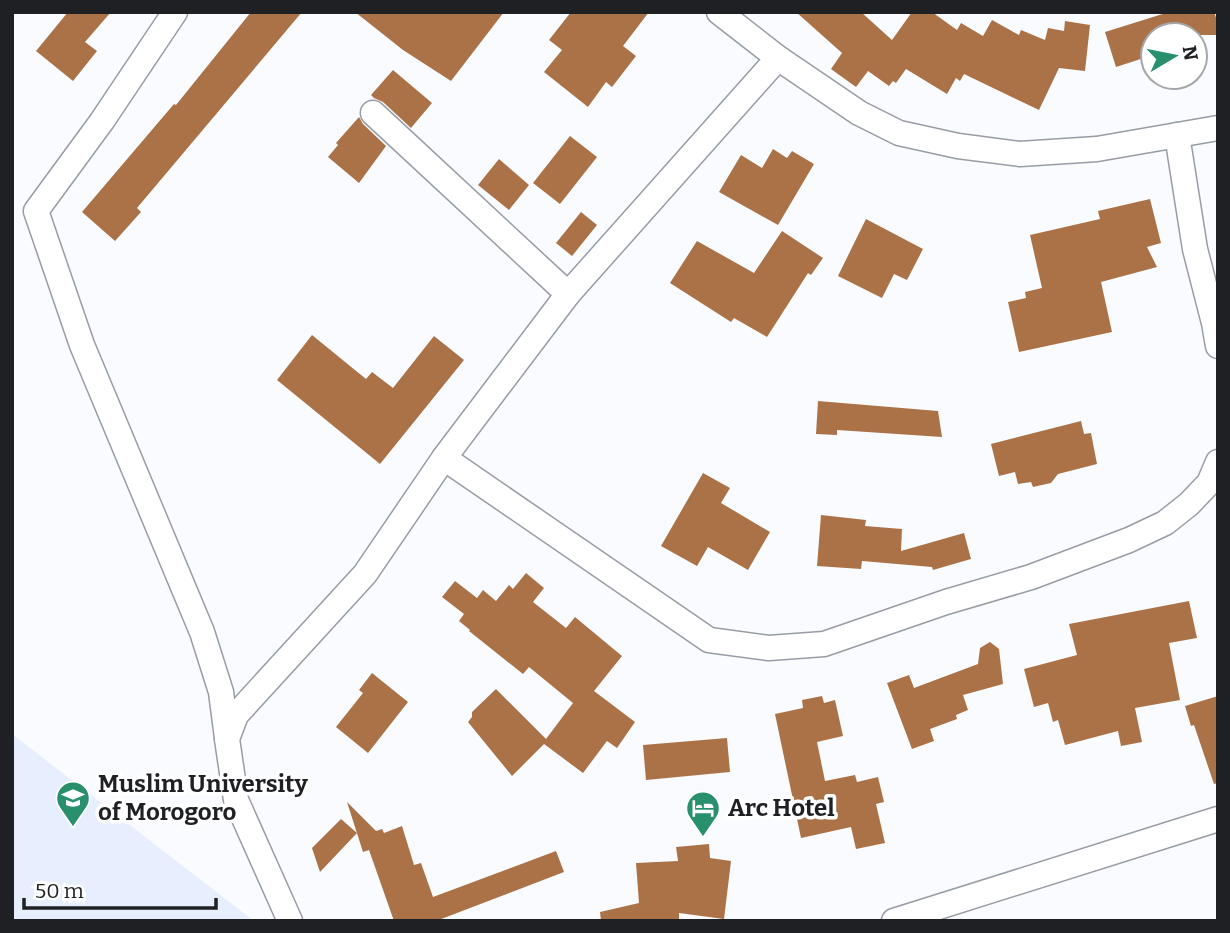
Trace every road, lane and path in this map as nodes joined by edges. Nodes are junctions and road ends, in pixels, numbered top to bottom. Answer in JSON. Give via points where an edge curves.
{"nodes":[{"id":1,"x":175,"y":12,"type":"edge"},
{"id":2,"x":719,"y":12,"type":"edge"},
{"id":3,"x":778,"y":58,"type":"junction"},
{"id":4,"x":373,"y":113,"type":"dead end"},
{"id":5,"x":1218,"y":128,"type":"edge"},
{"id":6,"x":1177,"y":135,"type":"junction"},
{"id":7,"x":568,"y":294,"type":"junction"},
{"id":8,"x":1218,"y":346,"type":"edge"},
{"id":9,"x":444,"y":458,"type":"junction"},
{"id":10,"x":1215,"y":482,"type":"edge"},
{"id":11,"x":227,"y":739,"type":"junction"},
{"id":12,"x":1218,"y":819,"type":"edge"},
{"id":13,"x":290,"y":921,"type":"edge"},
{"id":14,"x":894,"y":921,"type":"edge"}],
"edges":[{"from":1,"to":11,"type":"street","via":[[36,211],[82,345],[202,632],[221,692]]},
{"from":2,"to":3,"type":"street"},
{"from":3,"to":6,"type":"street","via":[[859,113],[899,133],[958,146],[1020,154],[1097,149]]},
{"from":3,"to":7,"type":"street"},
{"from":4,"to":7,"type":"street"},
{"from":5,"to":6,"type":"street"},
{"from":6,"to":8,"type":"street","via":[[1195,249]]},
{"from":7,"to":9,"type":"street"},
{"from":9,"to":10,"type":"street","via":[[709,640],[769,648],[824,645],[1063,566],[1165,523]]},
{"from":9,"to":11,"type":"street","via":[[365,574],[236,715]]},
{"from":11,"to":13,"type":"street","via":[[236,800]]},
{"from":12,"to":14,"type":"street"}]}
